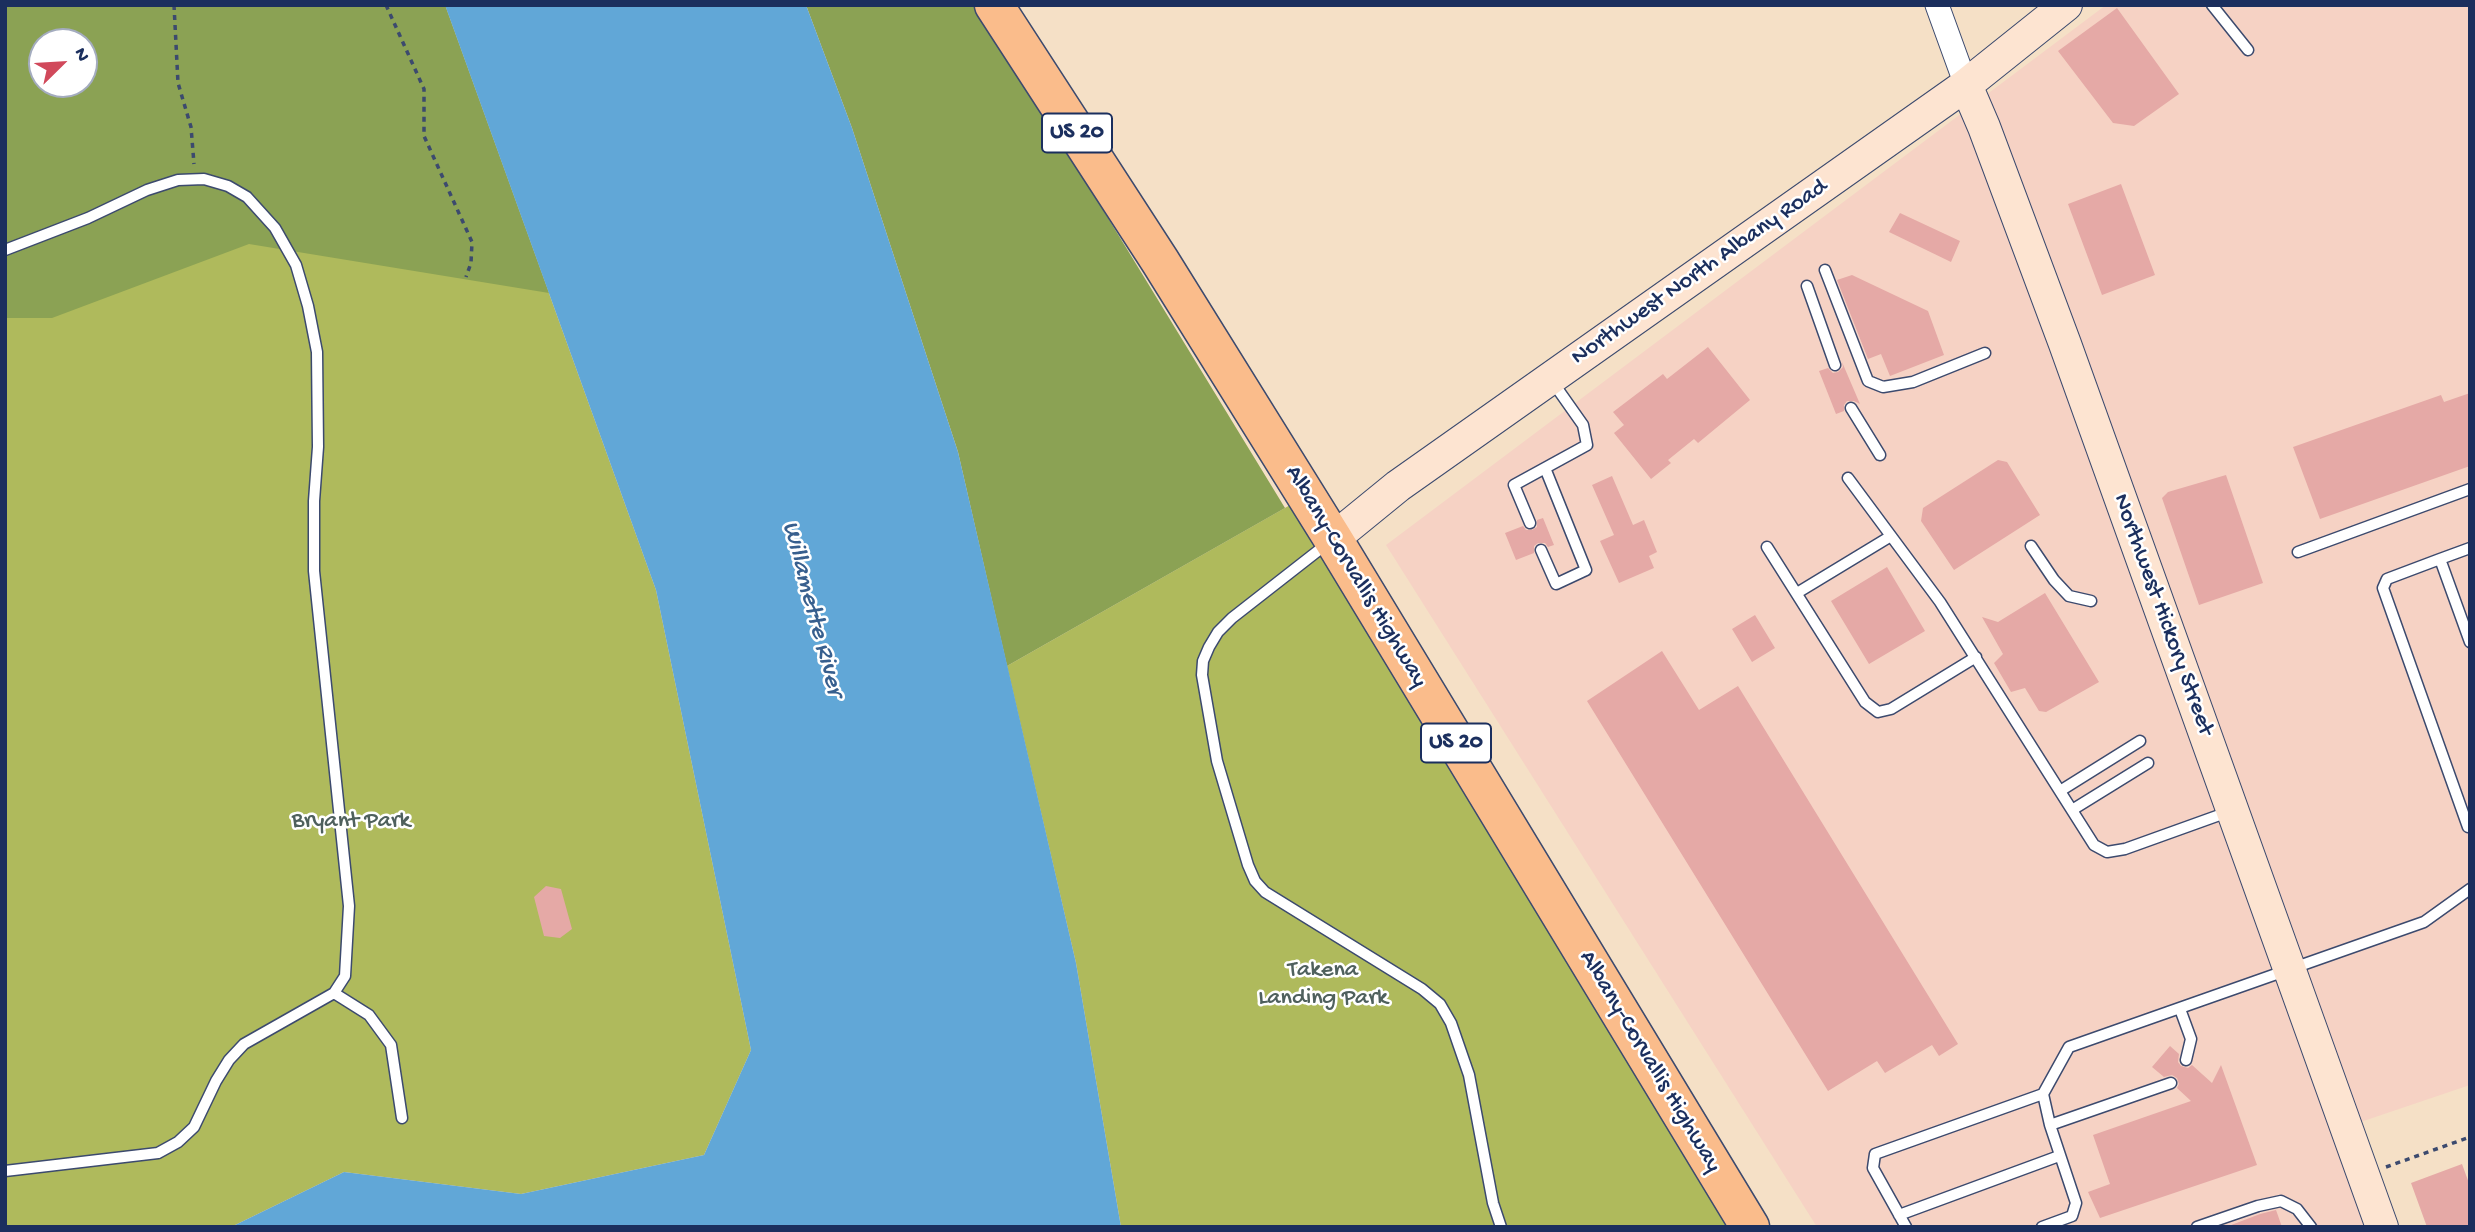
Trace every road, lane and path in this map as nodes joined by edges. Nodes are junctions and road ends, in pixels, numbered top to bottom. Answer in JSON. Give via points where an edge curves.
{"nodes":[{"id":1,"x":174,"y":5,"type":"edge"},
{"id":2,"x":386,"y":5,"type":"edge"},
{"id":3,"x":994,"y":5,"type":"edge"},
{"id":4,"x":1937,"y":5,"type":"edge"},
{"id":5,"x":2066,"y":5,"type":"edge"},
{"id":6,"x":2212,"y":5,"type":"edge"},
{"id":7,"x":2248,"y":50,"type":"dead end"},
{"id":8,"x":1966,"y":85,"type":"junction"},
{"id":9,"x":191,"y":180,"type":"junction"},
{"id":10,"x":5,"y":250,"type":"edge"},
{"id":11,"x":1825,"y":270,"type":"dead end"},
{"id":12,"x":466,"y":277,"type":"dead end"},
{"id":13,"x":1807,"y":286,"type":"dead end"},
{"id":14,"x":1985,"y":353,"type":"dead end"},
{"id":15,"x":1835,"y":365,"type":"dead end"},
{"id":16,"x":1550,"y":379,"type":"junction"},
{"id":17,"x":1851,"y":408,"type":"dead end"},
{"id":18,"x":1880,"y":455,"type":"dead end"},
{"id":19,"x":1545,"y":468,"type":"junction"},
{"id":20,"x":1848,"y":478,"type":"dead end"},
{"id":21,"x":2470,"y":489,"type":"edge"},
{"id":22,"x":1530,"y":523,"type":"dead end"},
{"id":23,"x":1891,"y":536,"type":"junction"},
{"id":24,"x":1333,"y":539,"type":"junction"},
{"id":25,"x":1767,"y":547,"type":"dead end"},
{"id":26,"x":2031,"y":547,"type":"dead end"},
{"id":27,"x":2470,"y":548,"type":"edge"},
{"id":28,"x":1541,"y":550,"type":"dead end"},
{"id":29,"x":2298,"y":552,"type":"dead end"},
{"id":30,"x":2440,"y":559,"type":"junction"},
{"id":31,"x":1797,"y":593,"type":"junction"},
{"id":32,"x":2091,"y":601,"type":"dead end"},
{"id":33,"x":2470,"y":642,"type":"edge"},
{"id":34,"x":1976,"y":657,"type":"junction"},
{"id":35,"x":2140,"y":741,"type":"dead end"},
{"id":36,"x":2148,"y":763,"type":"dead end"},
{"id":37,"x":2060,"y":792,"type":"junction"},
{"id":38,"x":2072,"y":810,"type":"junction"},
{"id":39,"x":2233,"y":810,"type":"junction"},
{"id":40,"x":2469,"y":828,"type":"edge"},
{"id":41,"x":2470,"y":889,"type":"edge"},
{"id":42,"x":2290,"y":971,"type":"junction"},
{"id":43,"x":334,"y":993,"type":"junction"},
{"id":44,"x":2180,"y":1009,"type":"junction"},
{"id":45,"x":2186,"y":1060,"type":"dead end"},
{"id":46,"x":2171,"y":1083,"type":"dead end"},
{"id":47,"x":2043,"y":1094,"type":"junction"},
{"id":48,"x":402,"y":1118,"type":"dead end"},
{"id":49,"x":2050,"y":1125,"type":"junction"},
{"id":50,"x":2470,"y":1137,"type":"edge"},
{"id":51,"x":2059,"y":1156,"type":"junction"},
{"id":52,"x":5,"y":1171,"type":"edge"},
{"id":53,"x":2364,"y":1175,"type":"junction"},
{"id":54,"x":1899,"y":1214,"type":"junction"},
{"id":55,"x":1501,"y":1227,"type":"edge"},
{"id":56,"x":1750,"y":1227,"type":"edge"},
{"id":57,"x":1906,"y":1227,"type":"edge"},
{"id":58,"x":2042,"y":1227,"type":"edge"},
{"id":59,"x":2197,"y":1227,"type":"edge"},
{"id":60,"x":2311,"y":1227,"type":"edge"},
{"id":61,"x":2382,"y":1227,"type":"edge"}],
"edges":[{"from":1,"to":9,"type":"path","via":[[178,83],[191,127]]},
{"from":2,"to":12,"type":"path","via":[[424,89],[424,136],[472,243]]},
{"from":3,"to":24,"type":"highway","name":"Albany-Corvallis Highway","number":"US 20"},
{"from":4,"to":8,"type":"street","name":"Northwest Hickory Street"},
{"from":5,"to":8,"type":"street","name":"Northwest North Albany Road"},
{"from":6,"to":7,"type":"lane"},
{"from":8,"to":16,"type":"street","name":"Northwest North Albany Road"},
{"from":8,"to":39,"type":"street","name":"Northwest Hickory Street"},
{"from":9,"to":10,"type":"lane","via":[[147,190]]},
{"from":9,"to":43,"type":"lane","via":[[204,179],[238,191],[275,228],[296,265],[317,352],[314,571],[349,906],[345,976]]},
{"from":11,"to":14,"type":"lane","via":[[1868,382],[1882,387],[1913,382]]},
{"from":13,"to":15,"type":"lane"},
{"from":16,"to":19,"type":"lane","via":[[1583,425],[1587,445]]},
{"from":16,"to":24,"type":"street","name":"Northwest North Albany Road","via":[[1398,486]]},
{"from":17,"to":18,"type":"lane"},
{"from":19,"to":22,"type":"lane","via":[[1514,485]]},
{"from":19,"to":28,"type":"lane","via":[[1586,570],[1556,584]]},
{"from":20,"to":23,"type":"lane"},
{"from":21,"to":29,"type":"lane"},
{"from":23,"to":31,"type":"lane"},
{"from":23,"to":34,"type":"lane"},
{"from":24,"to":55,"type":"lane","via":[[1232,618],[1209,647],[1202,675],[1217,761],[1248,865],[1265,892],[1440,1004],[1469,1075]]},
{"from":24,"to":56,"type":"highway","name":"Albany-Corvallis Highway","number":"US 20"},
{"from":25,"to":31,"type":"lane"},
{"from":26,"to":32,"type":"lane","via":[[2069,596]]},
{"from":27,"to":30,"type":"lane"},
{"from":30,"to":33,"type":"lane"},
{"from":30,"to":40,"type":"lane","via":[[2387,579],[2383,588]]},
{"from":31,"to":34,"type":"lane","via":[[1865,702],[1878,712],[1891,709]]},
{"from":34,"to":37,"type":"lane"},
{"from":35,"to":37,"type":"lane"},
{"from":36,"to":38,"type":"lane"},
{"from":37,"to":38,"type":"lane"},
{"from":38,"to":39,"type":"lane","via":[[2094,845],[2108,852]]},
{"from":39,"to":42,"type":"street","name":"Northwest Hickory Street"},
{"from":41,"to":42,"type":"lane","via":[[2424,922]]},
{"from":42,"to":44,"type":"lane"},
{"from":42,"to":53,"type":"street","name":"Northwest Hickory Street"},
{"from":43,"to":48,"type":"lane","via":[[369,1015],[391,1045]]},
{"from":43,"to":52,"type":"lane","via":[[244,1044],[216,1081],[194,1127],[168,1148],[158,1153]]},
{"from":44,"to":45,"type":"lane","via":[[2191,1039]]},
{"from":44,"to":47,"type":"lane","via":[[2069,1047]]},
{"from":46,"to":49,"type":"lane"},
{"from":47,"to":49,"type":"lane"},
{"from":47,"to":54,"type":"lane","via":[[1875,1154],[1873,1168]]},
{"from":49,"to":51,"type":"lane"},
{"from":50,"to":53,"type":"path"},
{"from":51,"to":54,"type":"lane"},
{"from":51,"to":58,"type":"lane","via":[[2076,1203],[2072,1216]]},
{"from":53,"to":61,"type":"street","name":"Northwest Hickory Street"},
{"from":54,"to":57,"type":"lane"},
{"from":59,"to":60,"type":"lane","via":[[2281,1201],[2297,1209]]}]}
